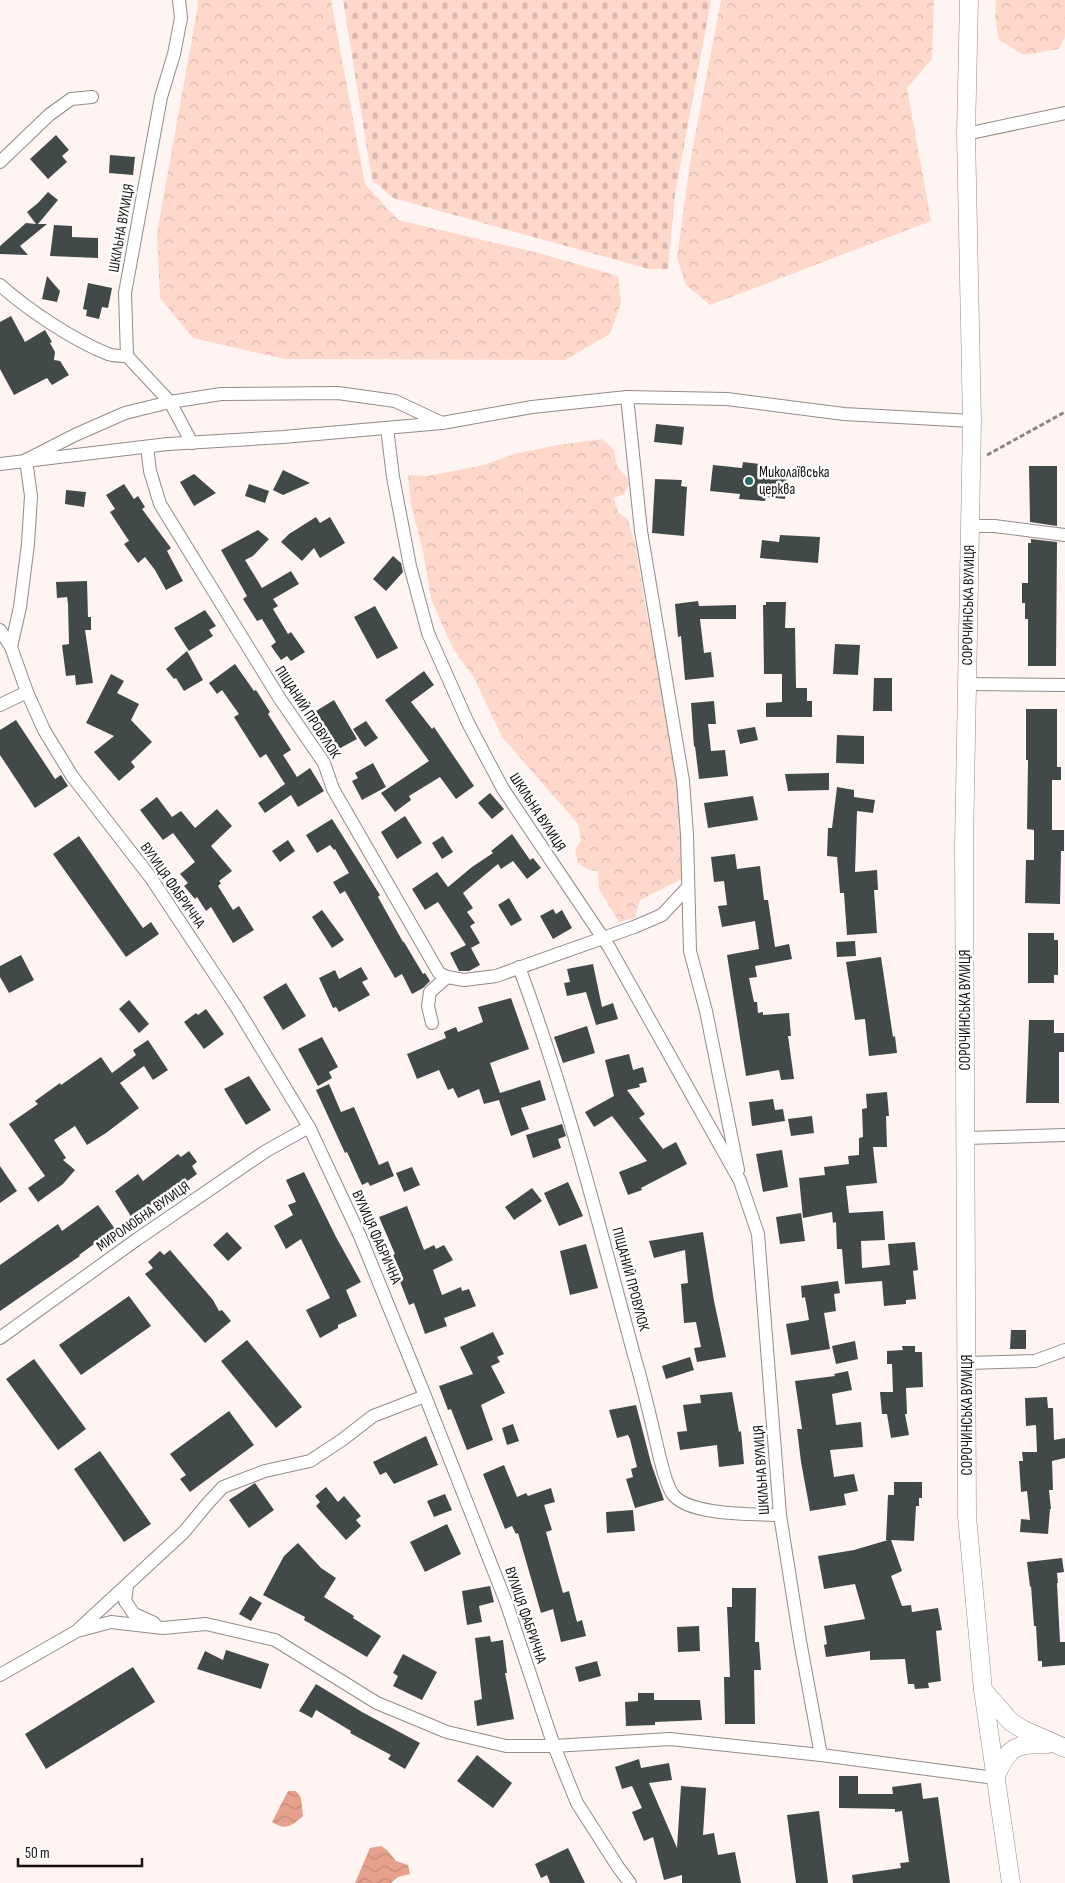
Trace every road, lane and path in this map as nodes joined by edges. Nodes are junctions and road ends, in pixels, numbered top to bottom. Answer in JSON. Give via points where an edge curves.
{"nodes":[{"id":1,"x":179,"y":0,"type":"edge"},
{"id":2,"x":969,"y":0,"type":"edge"},
{"id":3,"x":92,"y":97,"type":"dead end"},
{"id":4,"x":1065,"y":113,"type":"edge"},
{"id":5,"x":966,"y":134,"type":"junction"},
{"id":6,"x":0,"y":162,"type":"edge"},
{"id":7,"x":0,"y":285,"type":"edge"},
{"id":8,"x":127,"y":356,"type":"junction"},
{"id":9,"x":627,"y":397,"type":"junction"},
{"id":10,"x":170,"y":402,"type":"junction"},
{"id":11,"x":1065,"y":412,"type":"edge"},
{"id":12,"x":972,"y":421,"type":"junction"},
{"id":13,"x":442,"y":423,"type":"junction"},
{"id":14,"x":387,"y":428,"type":"junction"},
{"id":15,"x":192,"y":443,"type":"junction"},
{"id":16,"x":147,"y":446,"type":"junction"},
{"id":17,"x":26,"y":460,"type":"junction"},
{"id":18,"x":0,"y":464,"type":"edge"},
{"id":19,"x":971,"y":464,"type":"junction"},
{"id":20,"x":970,"y":526,"type":"junction"},
{"id":21,"x":1065,"y":536,"type":"edge"},
{"id":22,"x":0,"y":630,"type":"edge"},
{"id":23,"x":11,"y":647,"type":"junction"},
{"id":24,"x":966,"y":684,"type":"junction"},
{"id":25,"x":1065,"y":685,"type":"edge"},
{"id":26,"x":27,"y":692,"type":"junction"},
{"id":27,"x":0,"y":704,"type":"edge"},
{"id":28,"x":688,"y":887,"type":"junction"},
{"id":29,"x":602,"y":937,"type":"junction"},
{"id":30,"x":519,"y":967,"type":"junction"},
{"id":31,"x":447,"y":978,"type":"junction"},
{"id":32,"x":432,"y":1023,"type":"dead end"},
{"id":33,"x":309,"y":1128,"type":"junction"},
{"id":34,"x":1065,"y":1135,"type":"edge"},
{"id":35,"x":966,"y":1138,"type":"junction"},
{"id":36,"x":740,"y":1182,"type":"junction"},
{"id":37,"x":0,"y":1338,"type":"edge"},
{"id":38,"x":1063,"y":1355,"type":"edge"},
{"id":39,"x":966,"y":1363,"type":"junction"},
{"id":40,"x":425,"y":1396,"type":"junction"},
{"id":41,"x":780,"y":1515,"type":"junction"},
{"id":42,"x":127,"y":1586,"type":"junction"},
{"id":43,"x":163,"y":1628,"type":"junction"},
{"id":44,"x":77,"y":1631,"type":"junction"},
{"id":45,"x":0,"y":1675,"type":"edge"},
{"id":46,"x":983,"y":1690,"type":"junction"},
{"id":47,"x":554,"y":1746,"type":"junction"},
{"id":48,"x":1059,"y":1746,"type":"edge"},
{"id":49,"x":821,"y":1755,"type":"junction"},
{"id":50,"x":995,"y":1778,"type":"junction"},
{"id":51,"x":630,"y":1883,"type":"edge"},
{"id":52,"x":1010,"y":1883,"type":"edge"}],
"edges":[{"from":1,"to":8,"type":"street","name":"ШКІЛЬНА ВУЛИЦЯ","via":[[181,18],[161,97],[126,293]]},
{"from":2,"to":5,"type":"main road","name":"СОРОЧИНСЬКА ВУЛИЦЯ"},
{"from":3,"to":6,"type":"street","via":[[71,99],[49,115]]},
{"from":4,"to":5,"type":"street"},
{"from":5,"to":12,"type":"main road","name":"СОРОЧИНСЬКА ВУЛИЦЯ"},
{"from":7,"to":8,"type":"street","via":[[62,330],[109,355]]},
{"from":8,"to":10,"type":"street"},
{"from":9,"to":12,"type":"street","via":[[728,399],[844,414]]},
{"from":9,"to":13,"type":"street","via":[[532,407]]},
{"from":9,"to":28,"type":"street","name":"ШКІЛЬНА ВУЛИЦЯ","via":[[641,531],[683,781]]},
{"from":10,"to":13,"type":"street","via":[[221,394],[338,393],[395,401]]},
{"from":10,"to":15,"type":"street"},
{"from":10,"to":17,"type":"street","via":[[126,413]]},
{"from":11,"to":19,"type":"path"},
{"from":12,"to":19,"type":"main road","name":"СОРОЧИНСЬКА ВУЛИЦЯ"},
{"from":13,"to":14,"type":"street"},
{"from":14,"to":15,"type":"street"},
{"from":14,"to":29,"type":"street","name":"ШКІЛЬНА ВУЛИЦЯ","via":[[410,566],[428,633],[468,723],[503,789]]},
{"from":15,"to":16,"type":"street"},
{"from":16,"to":17,"type":"street"},
{"from":16,"to":31,"type":"street","name":"ПІЩАНИЙ ПРОВУЛОК","via":[[150,471],[160,504],[280,699],[324,763],[333,789],[427,955],[439,974]]},
{"from":17,"to":18,"type":"street"},
{"from":17,"to":23,"type":"street","via":[[31,496],[28,544]]},
{"from":19,"to":20,"type":"main road","name":"СОРОЧИНСЬКА ВУЛИЦЯ"},
{"from":20,"to":21,"type":"street","via":[[994,526]]},
{"from":20,"to":24,"type":"main road","name":"СОРОЧИНСЬКА ВУЛИЦЯ"},
{"from":22,"to":23,"type":"street","name":"ВУЛИЦЯ ФАБРИЧНА"},
{"from":23,"to":26,"type":"street","name":"ВУЛИЦЯ ФАБРИЧНА"},
{"from":24,"to":25,"type":"street"},
{"from":24,"to":35,"type":"main road","name":"СОРОЧИНСЬКА ВУЛИЦЯ"},
{"from":26,"to":27,"type":"street"},
{"from":26,"to":33,"type":"street","name":"ВУЛИЦЯ ФАБРИЧНА","via":[[44,730],[72,776],[151,878],[237,1008]]},
{"from":28,"to":29,"type":"street","via":[[662,915]]},
{"from":28,"to":36,"type":"street","name":"ШКІЛЬНА ВУЛИЦЯ","via":[[690,951],[708,1020]]},
{"from":29,"to":30,"type":"street"},
{"from":29,"to":36,"type":"street","name":"ШКІЛЬНА ВУЛИЦЯ"},
{"from":30,"to":31,"type":"street","via":[[496,976],[464,980]]},
{"from":30,"to":41,"type":"street","name":"ПІЩАНИЙ ПРОВУЛОК","via":[[602,1235],[672,1493],[682,1502],[702,1509],[731,1514]]},
{"from":31,"to":32,"type":"street","via":[[430,992],[428,1006]]},
{"from":33,"to":37,"type":"street","name":"МИРОЛЮБНА ВУЛИЦЯ","via":[[258,1156]]},
{"from":33,"to":40,"type":"street","name":"ВУЛИЦЯ ФАБРИЧНА","via":[[360,1236]]},
{"from":34,"to":35,"type":"street"},
{"from":35,"to":39,"type":"main road","name":"СОРОЧИНСЬКА ВУЛИЦЯ"},
{"from":36,"to":41,"type":"street","name":"ШКІЛЬНА ВУЛИЦЯ","via":[[758,1234]]},
{"from":38,"to":39,"type":"street","via":[[1035,1361]]},
{"from":39,"to":46,"type":"main road","name":"СОРОЧИНСЬКА ВУЛИЦЯ","via":[[967,1516]]},
{"from":40,"to":42,"type":"street","via":[[373,1416],[310,1461],[265,1471],[224,1487],[184,1532]]},
{"from":40,"to":47,"type":"street","name":"ВУЛИЦЯ ФАБРИЧНА","via":[[506,1602]]},
{"from":41,"to":49,"type":"street","name":"ШКІЛЬНА ВУЛИЦЯ"},
{"from":42,"to":43,"type":"street","via":[[125,1601],[134,1614]]},
{"from":42,"to":44,"type":"street"},
{"from":43,"to":44,"type":"street","via":[[111,1622]]},
{"from":43,"to":47,"type":"street","via":[[206,1624],[275,1640],[377,1702],[447,1732],[506,1746]]},
{"from":44,"to":45,"type":"street"},
{"from":46,"to":48,"type":"main road","via":[[1011,1722]]},
{"from":46,"to":50,"type":"main road","name":"СОРОЧИНСЬКА ВУЛИЦЯ"},
{"from":47,"to":49,"type":"street","via":[[670,1739]]},
{"from":47,"to":51,"type":"street","name":"ВУЛИЦЯ ФАБРИЧНА","via":[[577,1803]]},
{"from":48,"to":50,"type":"main road","via":[[1022,1744],[1013,1748]]},
{"from":49,"to":50,"type":"street"},
{"from":50,"to":52,"type":"main road","name":"СОРОЧИНСЬКА ВУЛИЦЯ"}]}
